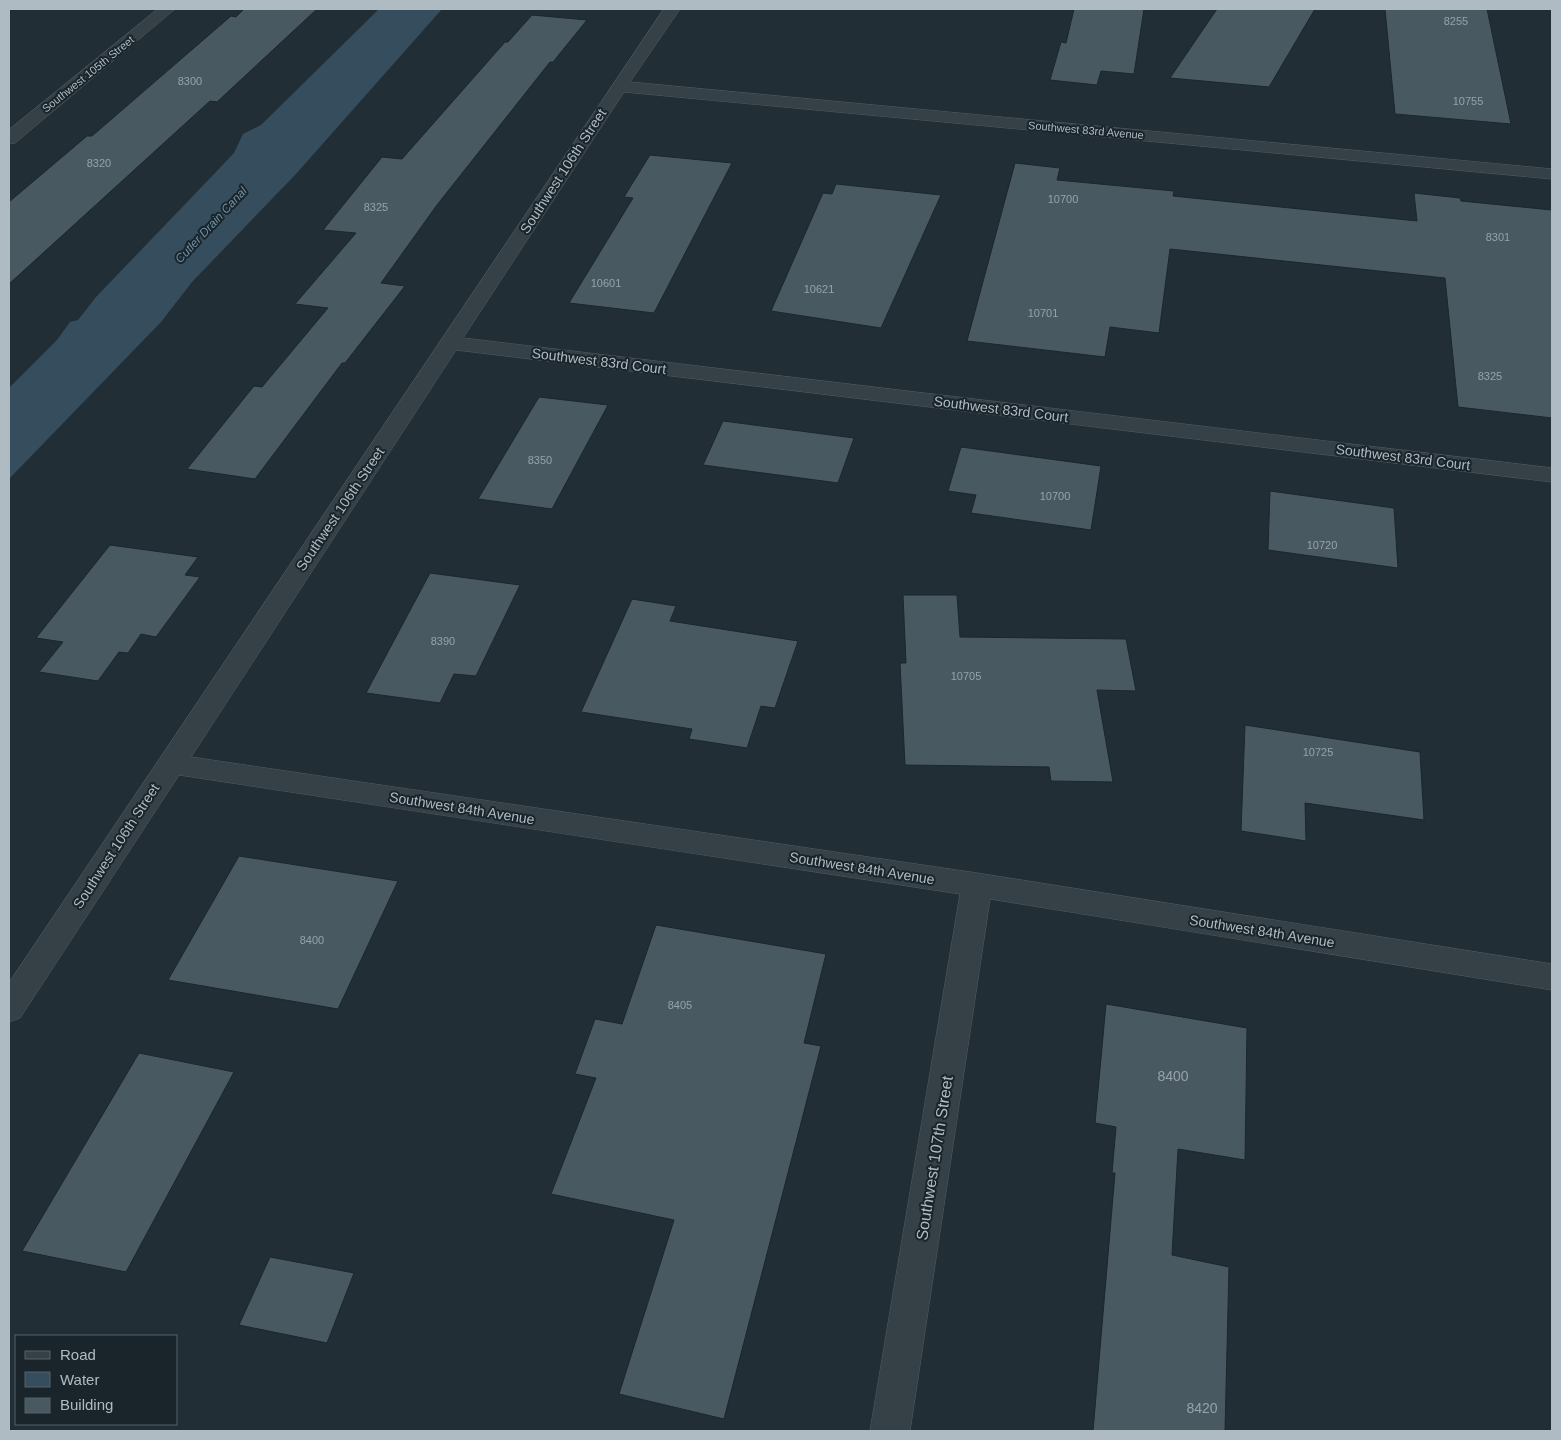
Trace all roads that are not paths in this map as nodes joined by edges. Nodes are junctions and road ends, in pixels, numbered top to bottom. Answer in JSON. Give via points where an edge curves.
{"nodes":[{"id":1,"x":167,"y":9,"type":"edge"},
{"id":2,"x":672,"y":9,"type":"edge"},
{"id":3,"x":619,"y":86,"type":"junction"},
{"id":4,"x":9,"y":139,"type":"edge"},
{"id":5,"x":1552,"y":174,"type":"edge"},
{"id":6,"x":450,"y":343,"type":"junction"},
{"id":7,"x":1552,"y":475,"type":"edge"},
{"id":8,"x":171,"y":764,"type":"junction"},
{"id":9,"x":978,"y":885,"type":"junction"},
{"id":10,"x":1552,"y":977,"type":"edge"},
{"id":11,"x":9,"y":1009,"type":"edge"},
{"id":12,"x":890,"y":1431,"type":"edge"}],
"edges":[{"from":1,"to":4,"type":"street","name":"Southwest 105th Street"},
{"from":2,"to":3,"type":"street","name":"Southwest 106th Street"},
{"from":3,"to":5,"type":"street","name":"Southwest 83rd Avenue"},
{"from":3,"to":6,"type":"street","name":"Southwest 106th Street"},
{"from":6,"to":7,"type":"street","name":"Southwest 83rd Court"},
{"from":6,"to":8,"type":"street","name":"Southwest 106th Street"},
{"from":8,"to":9,"type":"street","name":"Southwest 84th Avenue"},
{"from":8,"to":11,"type":"street","name":"Southwest 106th Street"},
{"from":9,"to":10,"type":"street","name":"Southwest 84th Avenue"},
{"from":9,"to":12,"type":"street","name":"Southwest 107th Street"}]}
